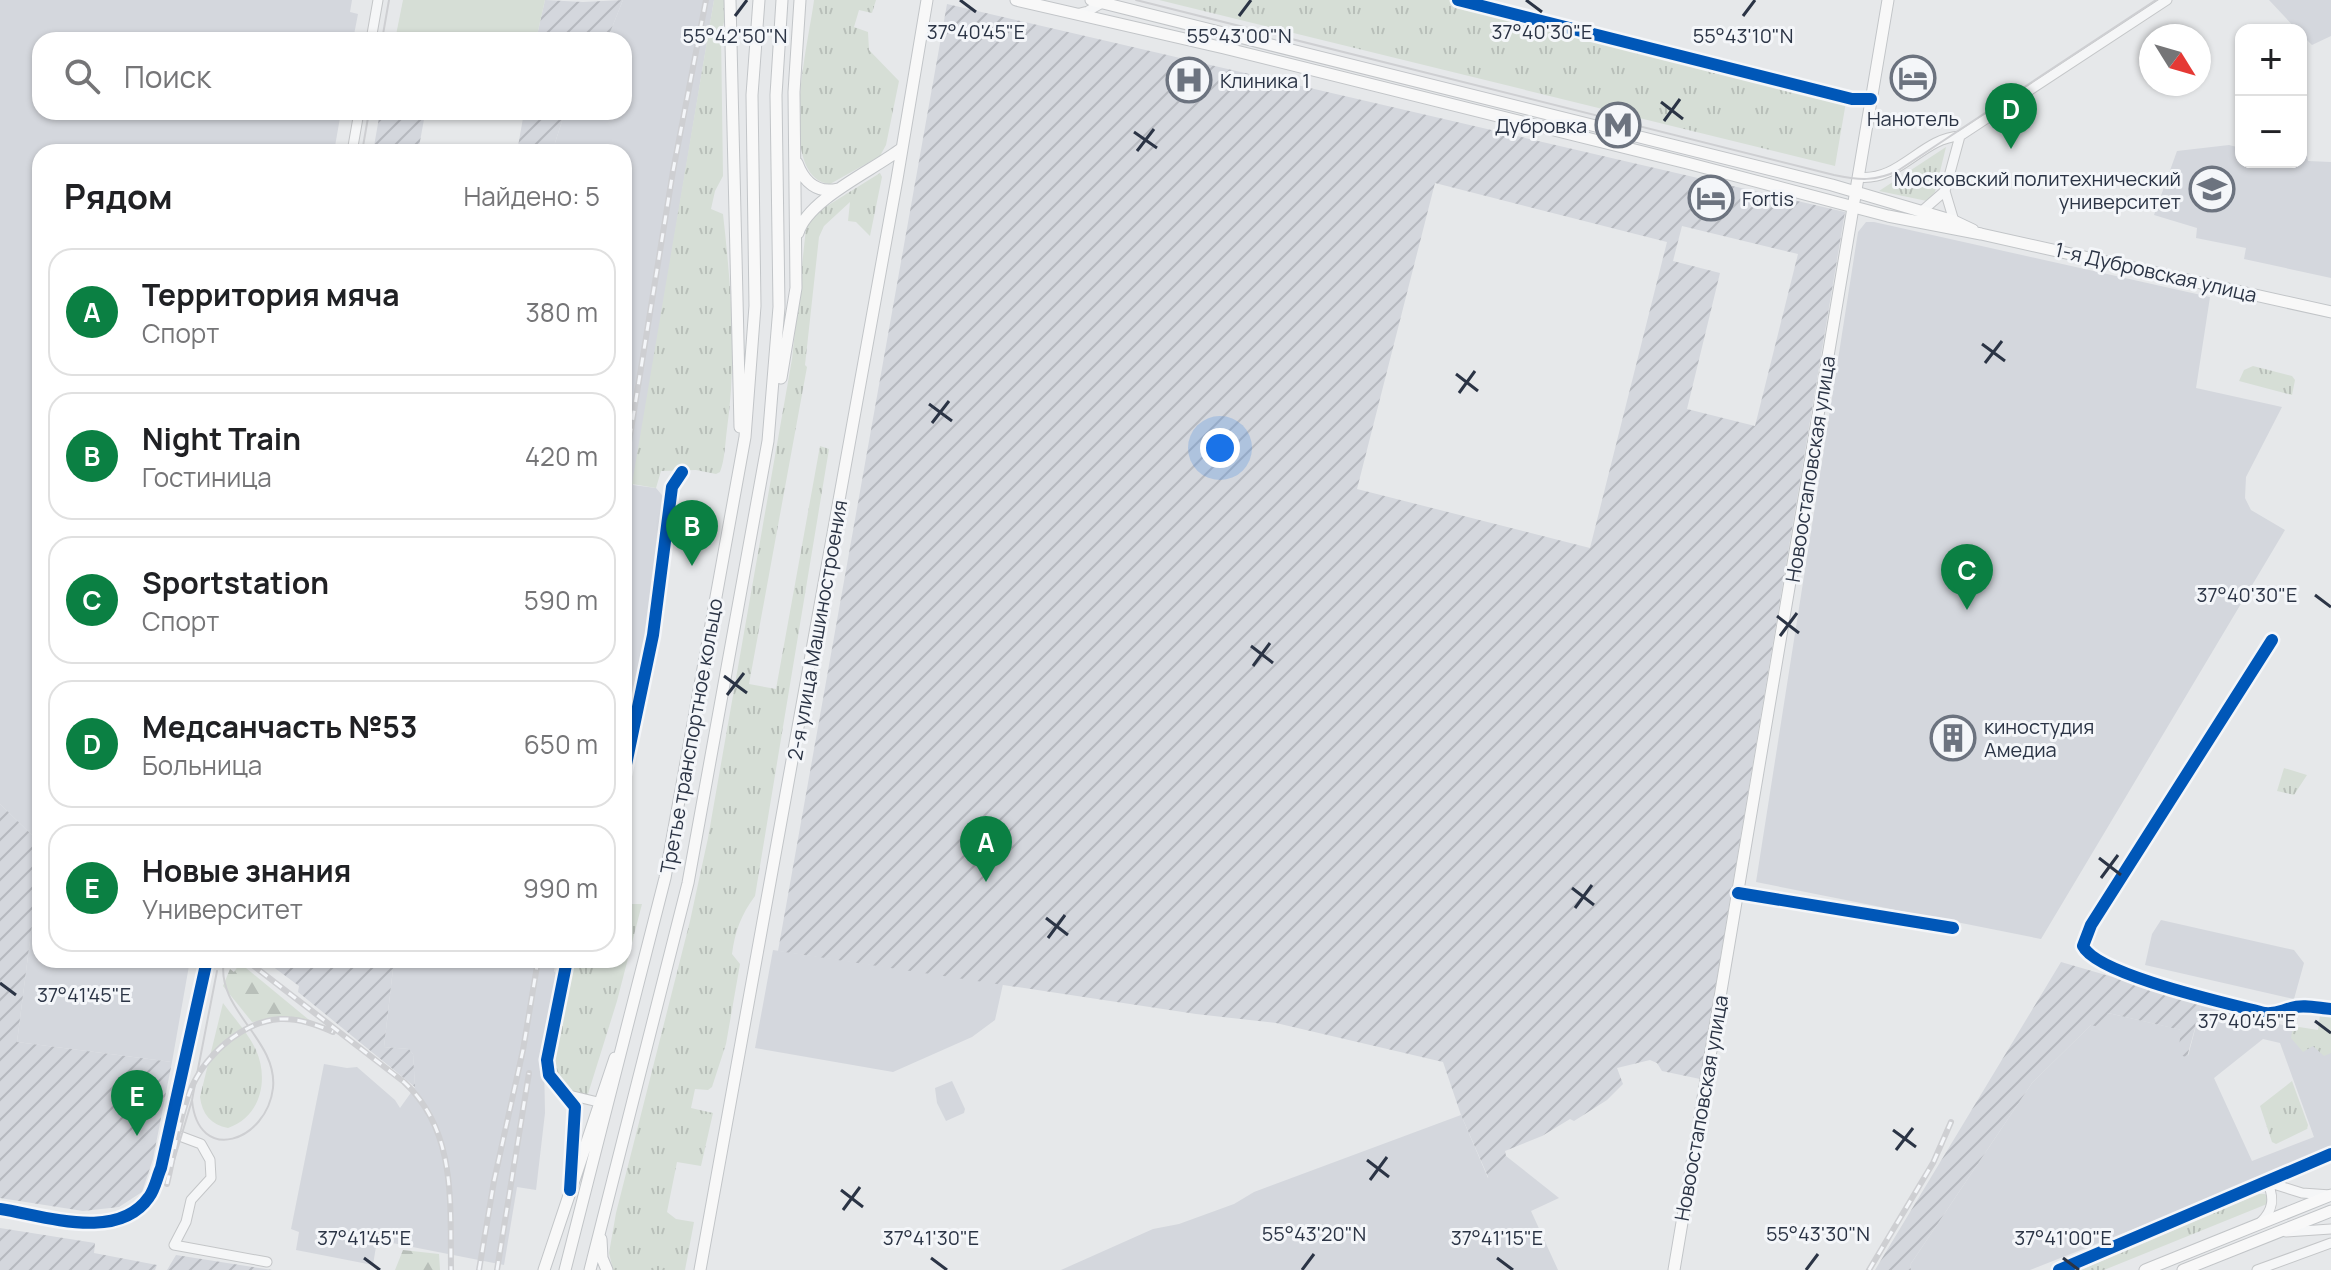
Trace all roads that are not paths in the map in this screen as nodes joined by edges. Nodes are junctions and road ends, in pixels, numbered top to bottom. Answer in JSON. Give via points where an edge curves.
{"nodes":[{"id":1,"x":378,"y":0,"type":"edge"},
{"id":2,"x":730,"y":0,"type":"edge"},
{"id":3,"x":759,"y":0,"type":"edge"},
{"id":4,"x":782,"y":0,"type":"edge"},
{"id":5,"x":800,"y":0,"type":"edge"},
{"id":6,"x":1016,"y":0,"type":"edge"},
{"id":7,"x":1120,"y":0,"type":"edge"},
{"id":8,"x":1458,"y":0,"type":"edge"},
{"id":9,"x":1888,"y":0,"type":"edge"},
{"id":10,"x":2167,"y":0,"type":"edge"},
{"id":11,"x":926,"y":1,"type":"edge"},
{"id":12,"x":1099,"y":1,"type":"edge"},
{"id":13,"x":1135,"y":10,"type":"junction"},
{"id":14,"x":1074,"y":14,"type":"junction"},
{"id":15,"x":1123,"y":27,"type":"junction"},
{"id":16,"x":372,"y":32,"type":"edge"},
{"id":17,"x":1871,"y":99,"type":"junction"},
{"id":18,"x":358,"y":120,"type":"edge"},
{"id":19,"x":1960,"y":136,"type":"junction"},
{"id":20,"x":353,"y":144,"type":"edge"},
{"id":21,"x":902,"y":148,"type":"junction"},
{"id":22,"x":795,"y":153,"type":"junction"},
{"id":23,"x":1858,"y":177,"type":"junction"},
{"id":24,"x":849,"y":184,"type":"junction"},
{"id":25,"x":1945,"y":191,"type":"junction"},
{"id":26,"x":1855,"y":192,"type":"junction"},
{"id":27,"x":1853,"y":207,"type":"junction"},
{"id":28,"x":1922,"y":211,"type":"junction"},
{"id":29,"x":1954,"y":221,"type":"junction"},
{"id":30,"x":1981,"y":234,"type":"junction"},
{"id":31,"x":797,"y":241,"type":"junction"},
{"id":32,"x":2331,"y":312,"type":"edge"},
{"id":33,"x":768,"y":441,"type":"junction"},
{"id":34,"x":682,"y":472,"type":"dead end"},
{"id":35,"x":738,"y":479,"type":"junction"},
{"id":36,"x":2272,"y":640,"type":"dead end"},
{"id":37,"x":632,"y":736,"type":"edge"},
{"id":38,"x":1738,"y":893,"type":"junction"},
{"id":39,"x":1953,"y":928,"type":"dead end"},
{"id":40,"x":205,"y":968,"type":"edge"},
{"id":41,"x":565,"y":968,"type":"edge"},
{"id":42,"x":635,"y":1005,"type":"junction"},
{"id":43,"x":2331,"y":1009,"type":"edge"},
{"id":44,"x":566,"y":1094,"type":"junction"},
{"id":45,"x":598,"y":1102,"type":"junction"},
{"id":46,"x":169,"y":1132,"type":"junction"},
{"id":47,"x":2331,"y":1154,"type":"edge"},
{"id":48,"x":2267,"y":1182,"type":"junction"},
{"id":49,"x":570,"y":1190,"type":"junction"},
{"id":50,"x":2331,"y":1195,"type":"edge"},
{"id":51,"x":0,"y":1209,"type":"edge"},
{"id":52,"x":605,"y":1210,"type":"junction"},
{"id":53,"x":2331,"y":1211,"type":"edge"},
{"id":54,"x":2257,"y":1225,"type":"junction"},
{"id":55,"x":2331,"y":1229,"type":"edge"},
{"id":56,"x":2294,"y":1231,"type":"junction"},
{"id":57,"x":2277,"y":1233,"type":"junction"},
{"id":58,"x":2331,"y":1243,"type":"edge"},
{"id":59,"x":2296,"y":1255,"type":"junction"},
{"id":60,"x":267,"y":1262,"type":"dead end"},
{"id":61,"x":702,"y":1267,"type":"edge"},
{"id":62,"x":544,"y":1270,"type":"edge"},
{"id":63,"x":565,"y":1270,"type":"edge"},
{"id":64,"x":590,"y":1270,"type":"edge"},
{"id":65,"x":607,"y":1270,"type":"edge"},
{"id":66,"x":1674,"y":1270,"type":"edge"},
{"id":67,"x":2059,"y":1270,"type":"edge"},
{"id":68,"x":2145,"y":1270,"type":"edge"},
{"id":69,"x":2183,"y":1270,"type":"edge"},
{"id":70,"x":2257,"y":1270,"type":"edge"}],
"edges":[{"from":1,"to":16,"type":"street"},
{"from":2,"to":35,"type":"main road","via":[[741,377]]},
{"from":3,"to":35,"type":"main road","name":"Третье транспортное кольцо","via":[[752,95],[754,336]]},
{"from":4,"to":33,"type":"main road","name":"Третье транспортное кольцо","via":[[776,95],[779,307]]},
{"from":5,"to":22,"type":"main road"},
{"from":6,"to":14,"type":"main road","name":"1-я Дубровская улица"},
{"from":7,"to":13,"type":"street"},
{"from":8,"to":17,"type":"street","via":[[1850,99]]},
{"from":9,"to":17,"type":"main road","name":"Новоостаповская улица"},
{"from":10,"to":19,"type":"street"},
{"from":11,"to":21,"type":"main road","name":"2-я улица Машиностроения"},
{"from":12,"to":13,"type":"main road","name":"1-я Дубровская улица"},
{"from":12,"to":14,"type":"street"},
{"from":12,"to":15,"type":"street"},
{"from":13,"to":26,"type":"main road","name":"1-я Дубровская улица"},
{"from":14,"to":15,"type":"main road","name":"1-я Дубровская улица"},
{"from":15,"to":27,"type":"main road","name":"1-я Дубровская улица"},
{"from":17,"to":23,"type":"main road","name":"Новоостаповская улица"},
{"from":18,"to":20,"type":"street"},
{"from":19,"to":23,"type":"street","via":[[1937,142],[1883,176]]},
{"from":19,"to":25,"type":"street"},
{"from":21,"to":24,"type":"main road"},
{"from":21,"to":61,"type":"main road","name":"2-я улица Машиностроения"},
{"from":22,"to":24,"type":"main road","via":[[801,172],[815,188],[829,191]]},
{"from":22,"to":31,"type":"main road"},
{"from":23,"to":26,"type":"main road","name":"Новоостаповская улица"},
{"from":24,"to":31,"type":"main road","via":[[810,213]]},
{"from":25,"to":28,"type":"street"},
{"from":25,"to":29,"type":"street"},
{"from":26,"to":27,"type":"main road","name":"Новоостаповская улица"},
{"from":26,"to":28,"type":"main road","name":"1-я Дубровская улица"},
{"from":27,"to":30,"type":"main road","name":"1-я Дубровская улица"},
{"from":27,"to":38,"type":"main road","name":"Новоостаповская улица"},
{"from":28,"to":29,"type":"main road","name":"1-я Дубровская улица"},
{"from":29,"to":30,"type":"main road","name":"1-я Дубровская улица"},
{"from":30,"to":32,"type":"main road","name":"1-я Дубровская улица"},
{"from":31,"to":33,"type":"main road","via":[[794,307]]},
{"from":33,"to":52,"type":"main road","name":"Третье транспортное кольцо","via":[[686,893]]},
{"from":34,"to":37,"type":"street","via":[[672,487],[653,635]]},
{"from":35,"to":42,"type":"main road","name":"Третье транспортное кольцо","via":[[667,867]]},
{"from":36,"to":43,"type":"street","via":[[2091,925],[2083,946],[2093,959],[2149,982],[2265,1013]]},
{"from":38,"to":39,"type":"street"},
{"from":38,"to":66,"type":"main road","name":"Новоостаповская улица"},
{"from":40,"to":46,"type":"street"},
{"from":41,"to":44,"type":"street","via":[[547,1060],[549,1075]]},
{"from":42,"to":45,"type":"main road"},
{"from":42,"to":63,"type":"main road","name":"Третье транспортное кольцо"},
{"from":44,"to":45,"type":"street"},
{"from":44,"to":49,"type":"street","via":[[575,1107]]},
{"from":45,"to":49,"type":"main road"},
{"from":46,"to":51,"type":"street","via":[[149,1197],[126,1218],[110,1224]]},
{"from":46,"to":60,"type":"street","via":[[201,1144],[210,1160],[211,1178],[191,1200],[174,1245]]},
{"from":47,"to":48,"type":"street"},
{"from":48,"to":50,"type":"street"},
{"from":48,"to":54,"type":"street","via":[[2272,1206]]},
{"from":48,"to":67,"type":"street"},
{"from":49,"to":62,"type":"main road"},
{"from":50,"to":54,"type":"main road"},
{"from":52,"to":64,"type":"main road","name":"Третье транспортное кольцо"},
{"from":52,"to":65,"type":"main road","via":[[601,1242]]},
{"from":53,"to":57,"type":"main road"},
{"from":54,"to":68,"type":"main road"},
{"from":55,"to":56,"type":"street"},
{"from":56,"to":57,"type":"street"},
{"from":56,"to":59,"type":"street","via":[[2307,1239]]},
{"from":57,"to":69,"type":"main road"},
{"from":58,"to":59,"type":"street"},
{"from":59,"to":70,"type":"street"}]}
